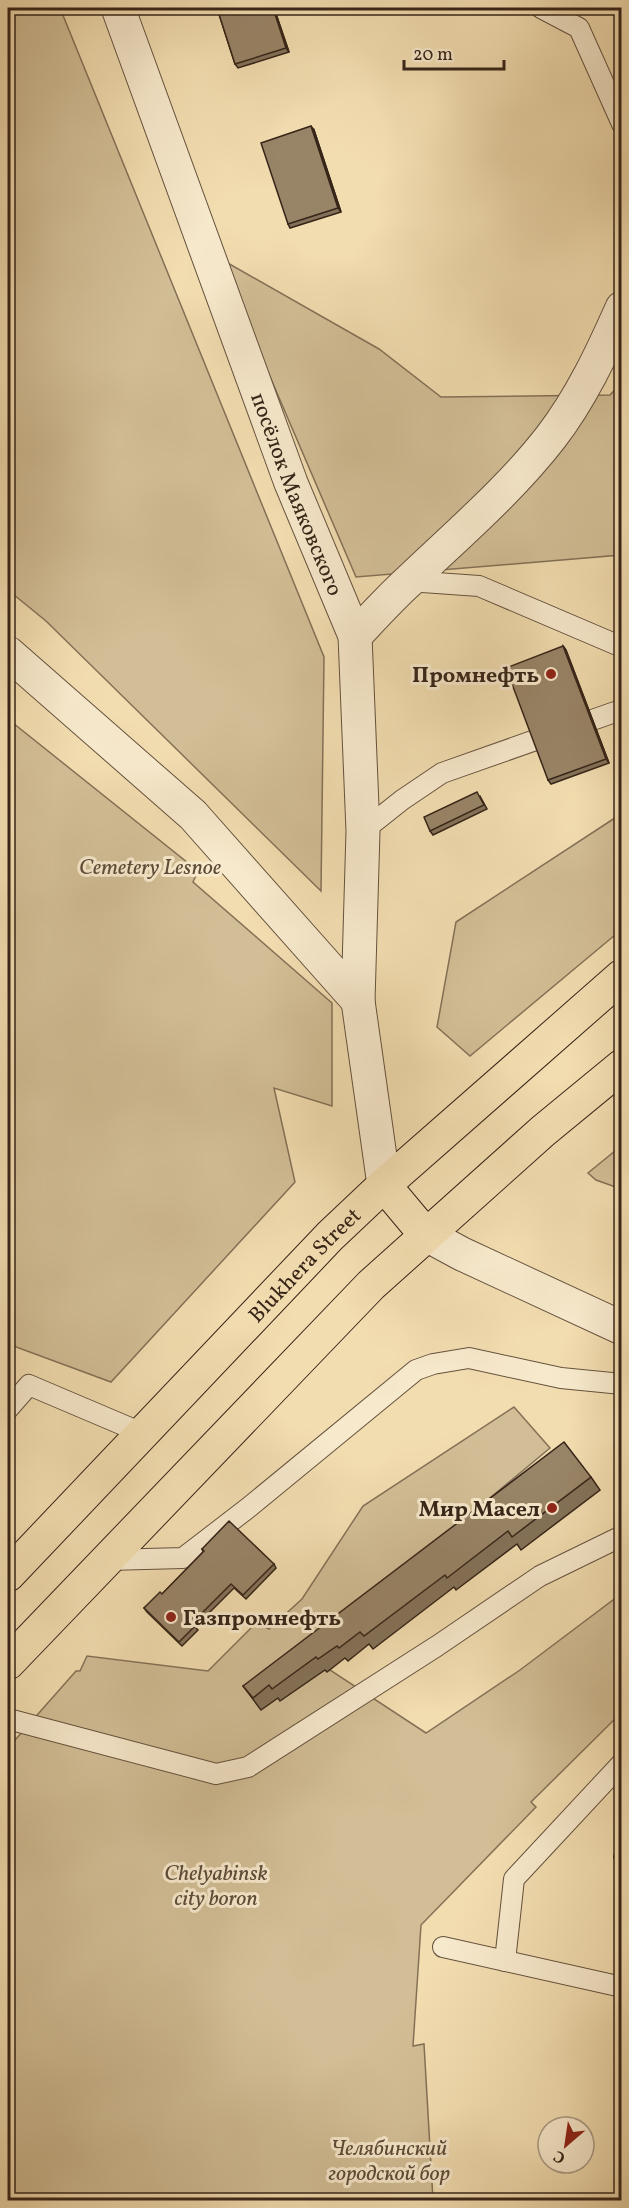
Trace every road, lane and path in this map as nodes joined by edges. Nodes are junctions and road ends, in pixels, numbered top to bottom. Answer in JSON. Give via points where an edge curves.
{"nodes":[{"id":1,"x":118,"y":8,"type":"edge"},
{"id":2,"x":541,"y":8,"type":"edge"},
{"id":3,"x":621,"y":124,"type":"edge"},
{"id":4,"x":621,"y":308,"type":"edge"},
{"id":5,"x":408,"y":581,"type":"junction"},
{"id":6,"x":355,"y":636,"type":"junction"},
{"id":7,"x":621,"y":647,"type":"edge"},
{"id":8,"x":8,"y":653,"type":"edge"},
{"id":9,"x":621,"y":714,"type":"edge"},
{"id":10,"x":363,"y":831,"type":"junction"},
{"id":11,"x":621,"y":976,"type":"edge"},
{"id":12,"x":358,"y":1000,"type":"junction"},
{"id":13,"x":621,"y":1066,"type":"edge"},
{"id":14,"x":384,"y":1185,"type":"junction"},
{"id":15,"x":425,"y":1234,"type":"junction"},
{"id":16,"x":621,"y":1328,"type":"edge"},
{"id":17,"x":621,"y":1384,"type":"edge"},
{"id":18,"x":8,"y":1409,"type":"edge"},
{"id":19,"x":142,"y":1433,"type":"junction"},
{"id":20,"x":621,"y":1536,"type":"edge"},
{"id":21,"x":108,"y":1560,"type":"junction"},
{"id":22,"x":8,"y":1575,"type":"edge"},
{"id":23,"x":8,"y":1663,"type":"edge"},
{"id":24,"x":8,"y":1719,"type":"edge"},
{"id":25,"x":621,"y":1763,"type":"edge"},
{"id":26,"x":443,"y":1947,"type":"dead end"},
{"id":27,"x":505,"y":1961,"type":"junction"},
{"id":28,"x":621,"y":1987,"type":"edge"}],
"edges":[{"from":1,"to":6,"type":"street","name":"посёлок Маяковского","via":[[291,483]]},
{"from":2,"to":3,"type":"lane","via":[[579,28]]},
{"from":4,"to":5,"type":"street","via":[[580,394],[551,437],[490,505]]},
{"from":5,"to":6,"type":"street"},
{"from":5,"to":7,"type":"lane","via":[[479,586]]},
{"from":6,"to":10,"type":"street","name":"посёлок Маяковского"},
{"from":8,"to":12,"type":"street","via":[[193,815]]},
{"from":9,"to":10,"type":"lane","via":[[615,712],[442,773]]},
{"from":10,"to":12,"type":"street","name":"посёлок Маяковского"},
{"from":11,"to":14,"type":"main road","name":"Blukhera Street"},
{"from":12,"to":14,"type":"street","name":"посёлок Маяковского"},
{"from":13,"to":15,"type":"main road"},
{"from":14,"to":15,"type":"main road"},
{"from":14,"to":19,"type":"main road","name":"Blukhera Street","via":[[330,1236]]},
{"from":15,"to":16,"type":"street"},
{"from":15,"to":21,"type":"main road","via":[[371,1285]]},
{"from":17,"to":21,"type":"lane","via":[[561,1378],[469,1358],[433,1364],[416,1370],[183,1558]]},
{"from":18,"to":19,"type":"lane","via":[[29,1385]]},
{"from":19,"to":22,"type":"main road","name":"Blukhera Street"},
{"from":20,"to":24,"type":"lane","via":[[540,1576],[248,1767],[216,1774]]},
{"from":21,"to":23,"type":"main road"},
{"from":25,"to":27,"type":"lane","via":[[514,1879]]},
{"from":26,"to":27,"type":"lane"},
{"from":27,"to":28,"type":"lane"}]}
